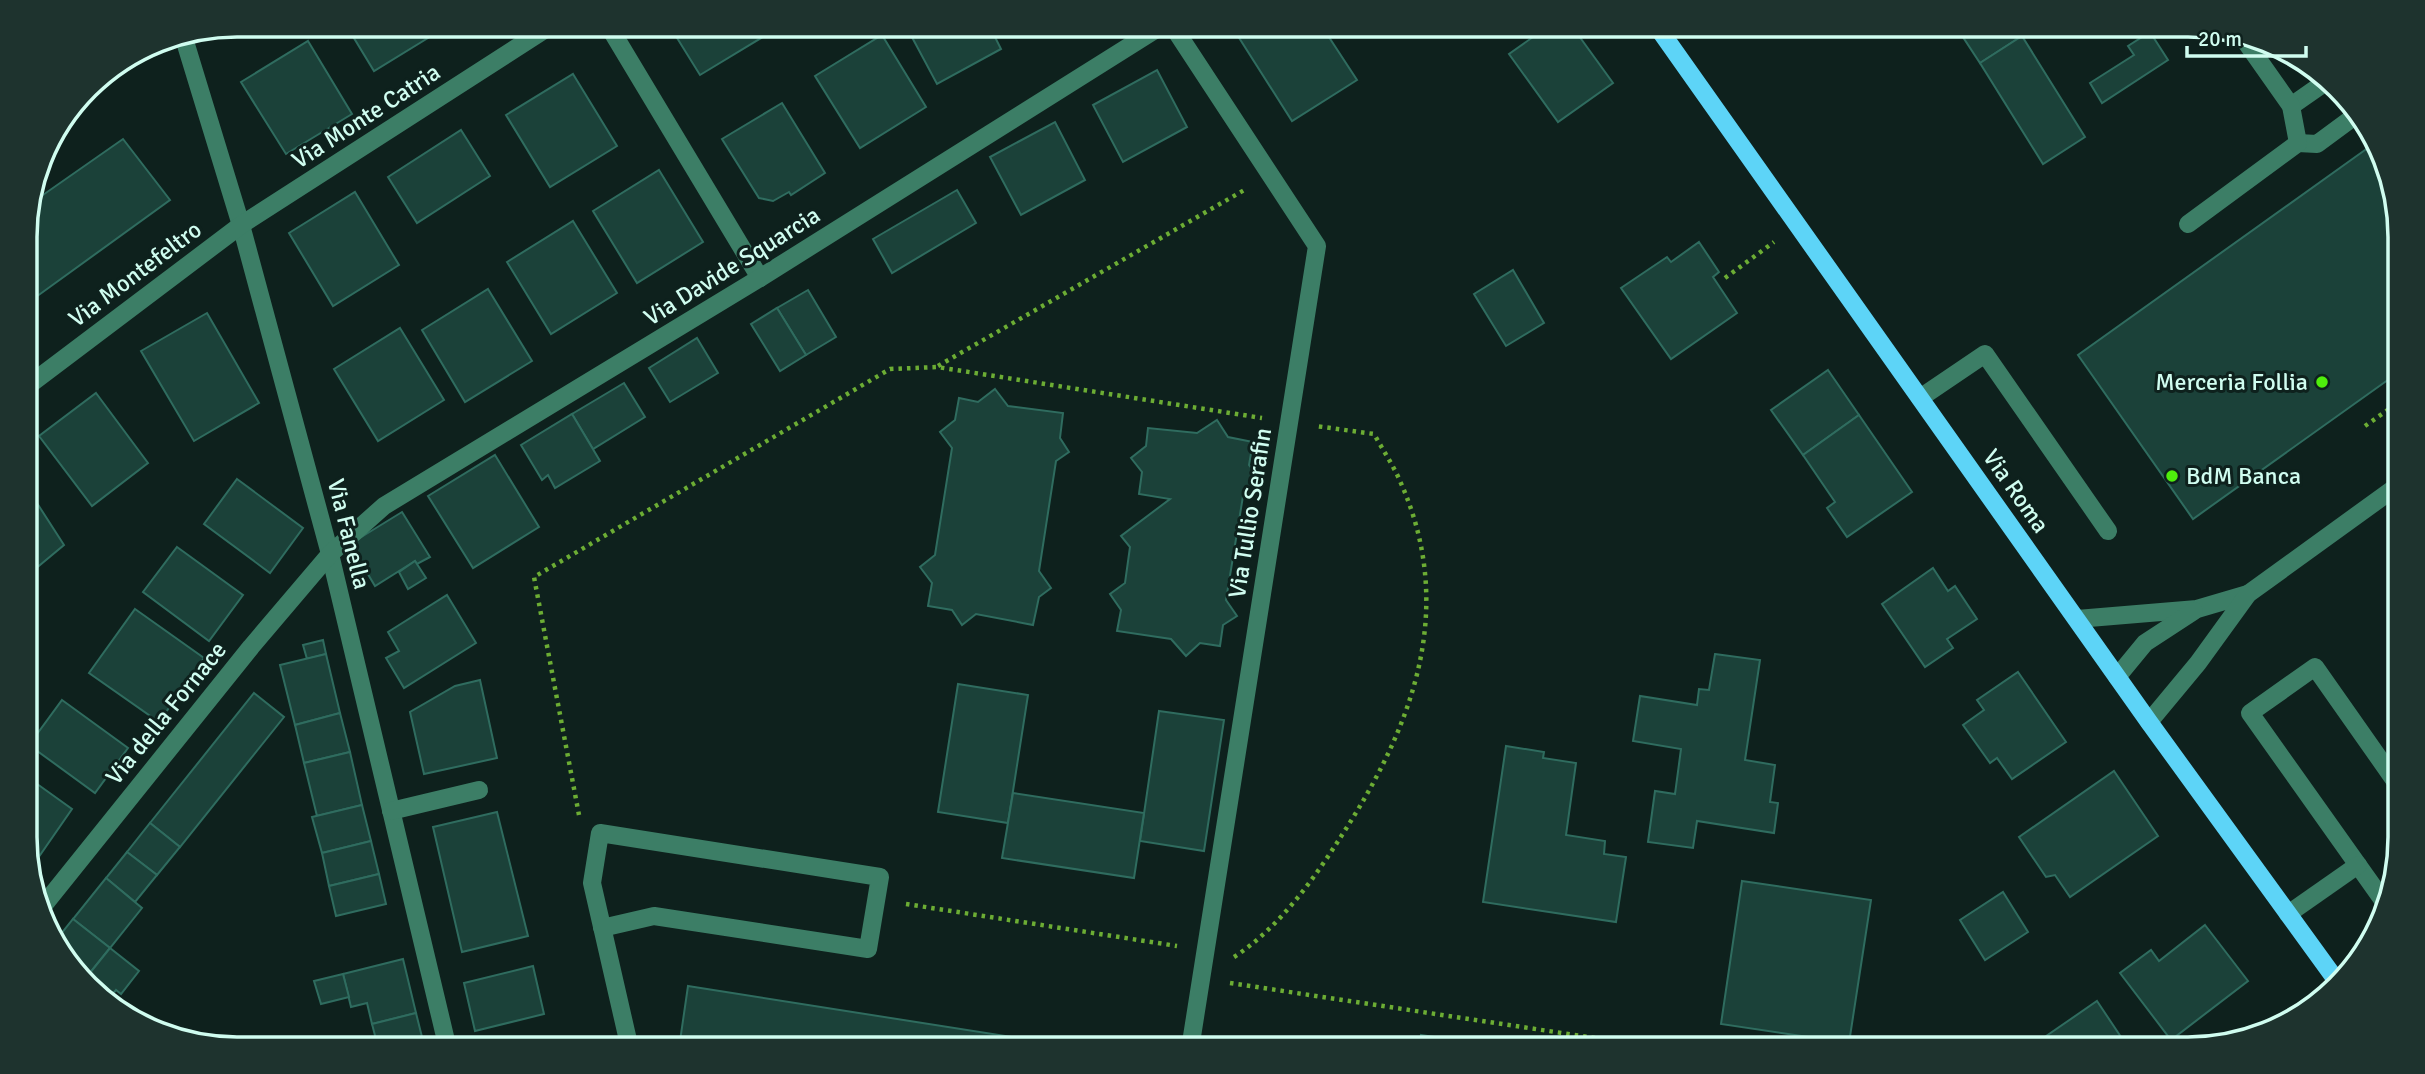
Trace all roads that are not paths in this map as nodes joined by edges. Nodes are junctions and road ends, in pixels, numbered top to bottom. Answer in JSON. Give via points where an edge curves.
{"nodes":[{"id":1,"x":532,"y":37,"type":"edge"},
{"id":2,"x":616,"y":37,"type":"edge"},
{"id":3,"x":1142,"y":37,"type":"edge"},
{"id":4,"x":1180,"y":37,"type":"edge"},
{"id":5,"x":1665,"y":37,"type":"edge"},
{"id":6,"x":186,"y":44,"type":"edge"},
{"id":7,"x":2249,"y":46,"type":"edge"},
{"id":8,"x":2319,"y":86,"type":"edge"},
{"id":9,"x":2291,"y":106,"type":"junction"},
{"id":10,"x":2350,"y":120,"type":"edge"},
{"id":11,"x":2298,"y":143,"type":"junction"},
{"id":12,"x":2188,"y":224,"type":"dead end"},
{"id":13,"x":242,"y":225,"type":"junction"},
{"id":14,"x":760,"y":278,"type":"junction"},
{"id":15,"x":37,"y":379,"type":"edge"},
{"id":16,"x":1920,"y":398,"type":"junction"},
{"id":17,"x":2388,"y":492,"type":"edge"},
{"id":18,"x":2108,"y":531,"type":"dead end"},
{"id":19,"x":330,"y":554,"type":"junction"},
{"id":20,"x":2248,"y":594,"type":"junction"},
{"id":21,"x":2197,"y":609,"type":"junction"},
{"id":22,"x":2077,"y":619,"type":"junction"},
{"id":23,"x":2117,"y":677,"type":"junction"},
{"id":24,"x":2149,"y":722,"type":"junction"},
{"id":25,"x":2388,"y":771,"type":"edge"},
{"id":26,"x":479,"y":790,"type":"dead end"},
{"id":27,"x":391,"y":811,"type":"junction"},
{"id":28,"x":2358,"y":865,"type":"junction"},
{"id":29,"x":2379,"y":895,"type":"edge"},
{"id":30,"x":48,"y":900,"type":"edge"},
{"id":31,"x":2288,"y":914,"type":"junction"},
{"id":32,"x":602,"y":928,"type":"junction"},
{"id":33,"x":2333,"y":975,"type":"edge"},
{"id":34,"x":445,"y":1037,"type":"edge"},
{"id":35,"x":628,"y":1037,"type":"edge"},
{"id":36,"x":1192,"y":1037,"type":"edge"}],
"edges":[{"from":1,"to":13,"type":"street","name":"Via Monte Catria"},
{"from":2,"to":14,"type":"street"},
{"from":3,"to":14,"type":"street","name":"Via Davide Squarcia"},
{"from":4,"to":36,"type":"street","name":"Via Tullio Serafin","via":[[1317,246]]},
{"from":5,"to":16,"type":"main road","name":"Via Roma"},
{"from":6,"to":13,"type":"street","name":"Via Fanella"},
{"from":7,"to":9,"type":"street"},
{"from":8,"to":9,"type":"street"},
{"from":9,"to":11,"type":"street"},
{"from":10,"to":11,"type":"street","via":[[2316,144]]},
{"from":11,"to":12,"type":"street"},
{"from":13,"to":15,"type":"street","name":"Via Montefeltro"},
{"from":13,"to":19,"type":"street","name":"Via Fanella"},
{"from":14,"to":19,"type":"street","name":"Via Davide Squarcia","via":[[384,506]]},
{"from":16,"to":18,"type":"street","via":[[1985,354]]},
{"from":16,"to":22,"type":"main road","name":"Via Roma"},
{"from":17,"to":20,"type":"street"},
{"from":19,"to":27,"type":"street","name":"Via Fanella"},
{"from":19,"to":30,"type":"street","name":"Via della Fornace"},
{"from":20,"to":21,"type":"street"},
{"from":20,"to":24,"type":"street"},
{"from":21,"to":22,"type":"street"},
{"from":21,"to":23,"type":"street","via":[[2145,643]]},
{"from":22,"to":23,"type":"main road","name":"Via Roma"},
{"from":23,"to":24,"type":"main road","name":"Via Roma"},
{"from":24,"to":31,"type":"main road","name":"Via Roma"},
{"from":25,"to":28,"type":"street","via":[[2315,667],[2250,713]]},
{"from":26,"to":27,"type":"street"},
{"from":27,"to":34,"type":"street","name":"Via Fanella"},
{"from":28,"to":29,"type":"street"},
{"from":28,"to":31,"type":"street"},
{"from":31,"to":33,"type":"main road","name":"Via Roma"},
{"from":32,"to":32,"type":"street","via":[[654,916],[868,949],[880,877],[600,833],[592,883]]},
{"from":32,"to":35,"type":"street"}]}
